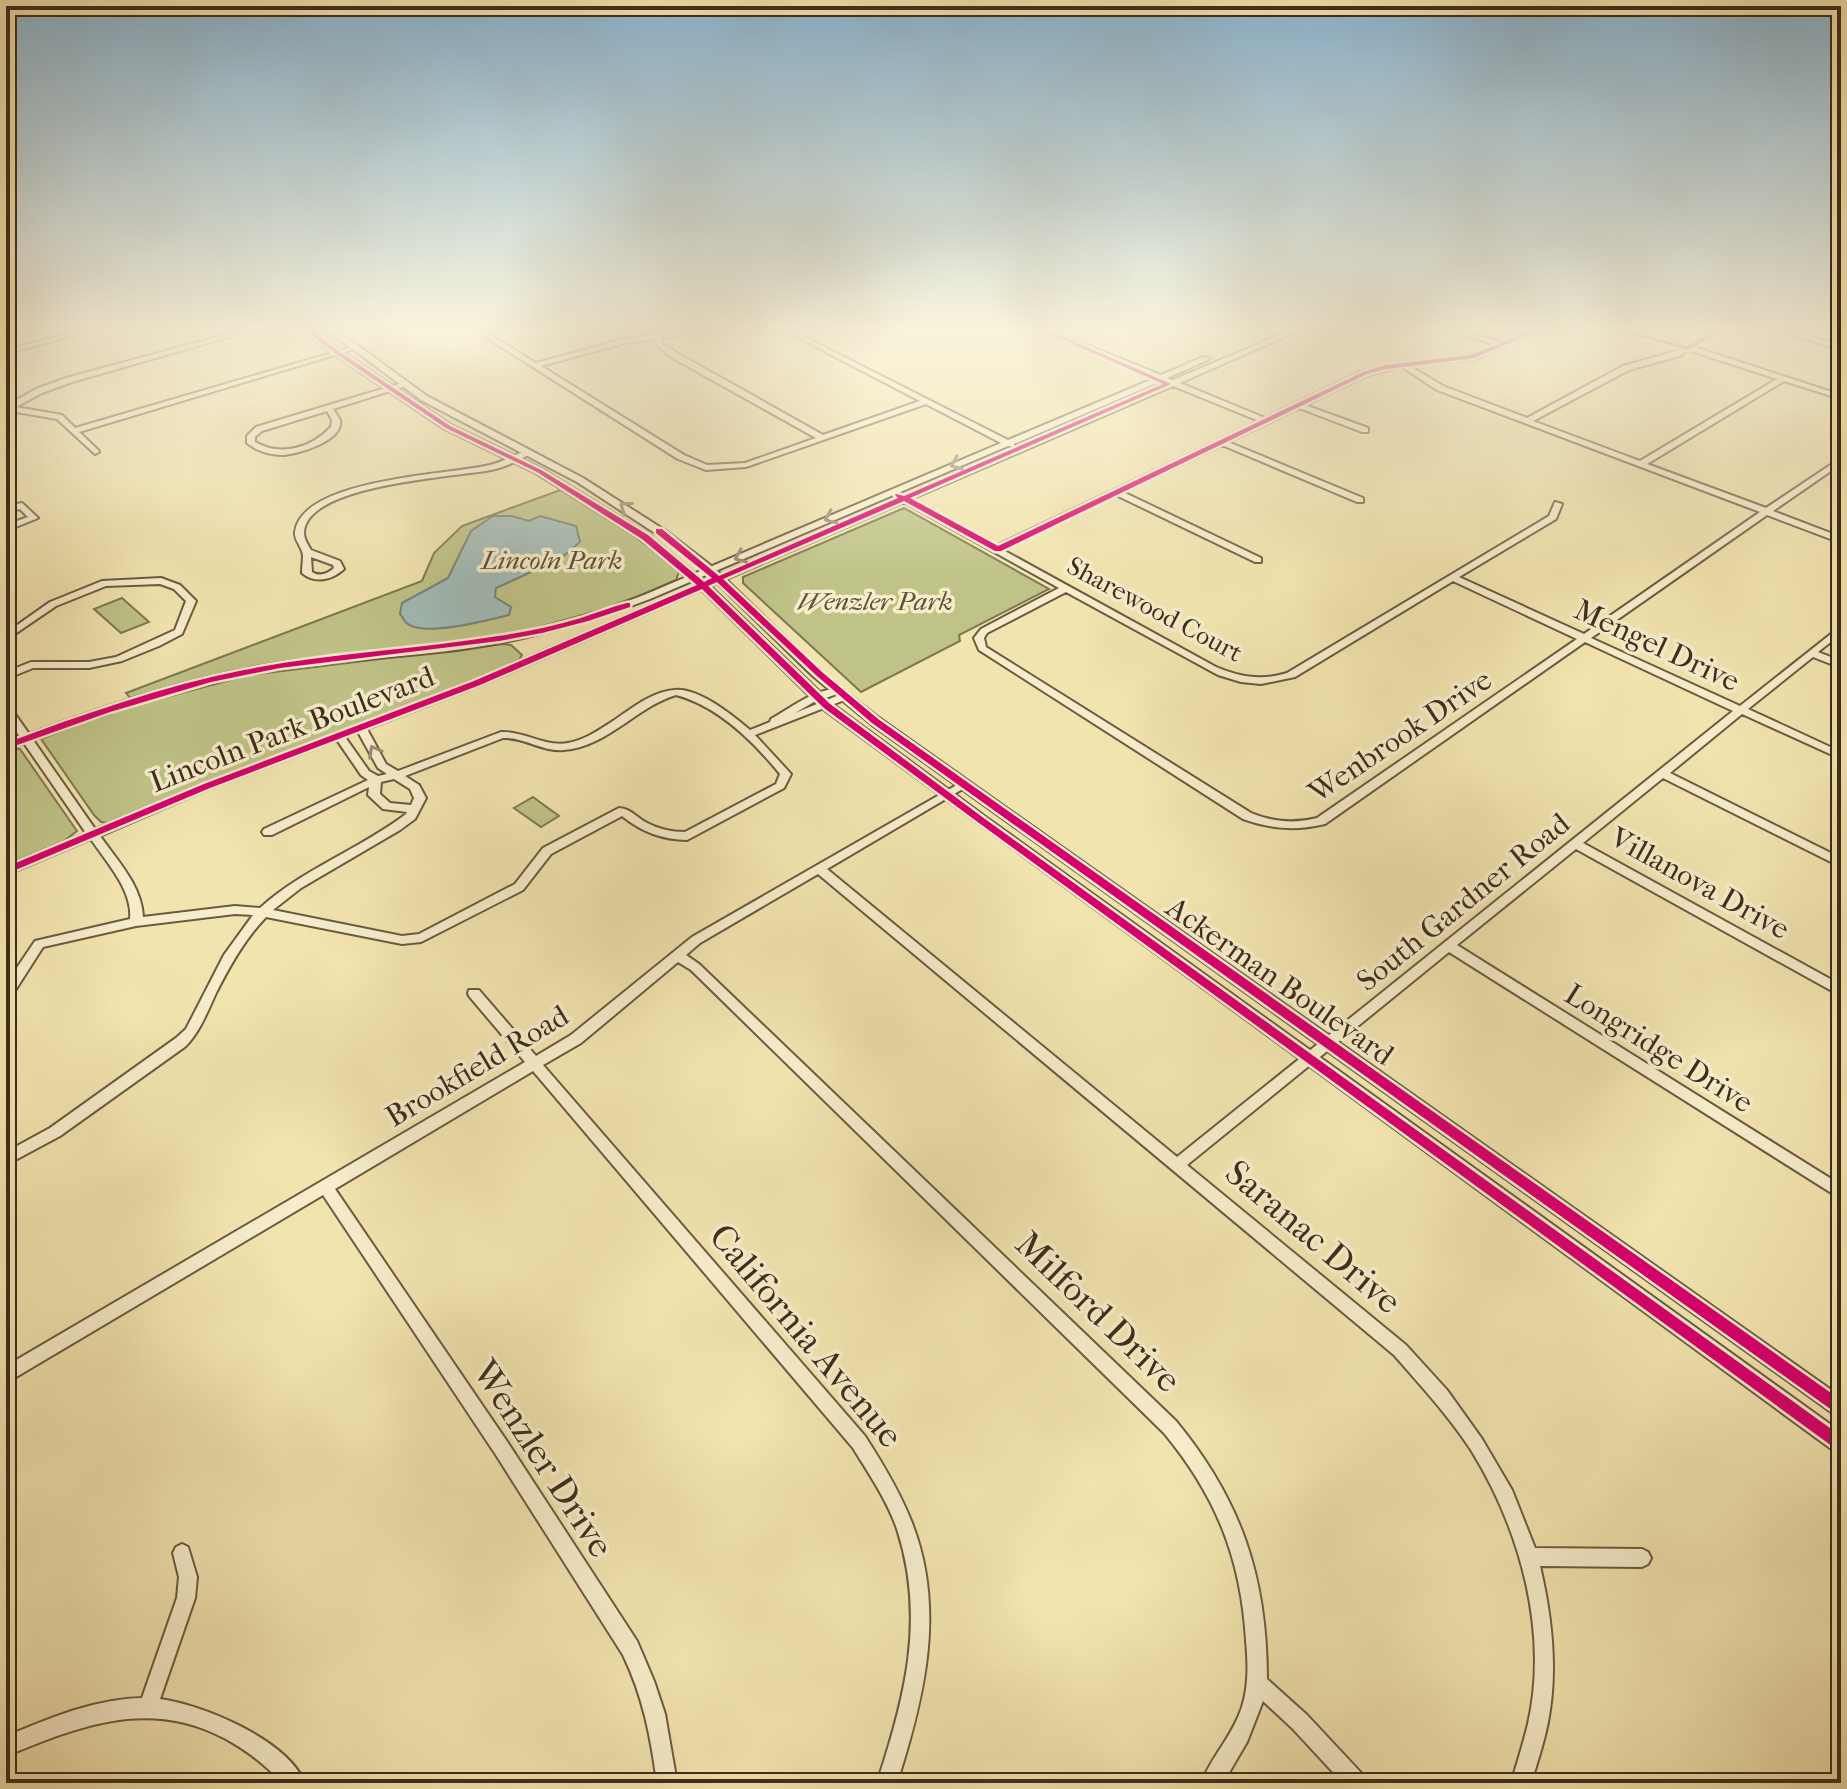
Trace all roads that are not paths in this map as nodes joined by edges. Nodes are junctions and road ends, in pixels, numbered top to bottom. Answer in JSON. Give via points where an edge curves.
{"nodes":[{"id":1,"x":11,"y":409,"type":"edge"},
{"id":2,"x":146,"y":409,"type":"edge"},
{"id":3,"x":324,"y":409,"type":"edge"},
{"id":4,"x":330,"y":409,"type":"edge"},
{"id":5,"x":421,"y":409,"type":"edge"},
{"id":6,"x":443,"y":409,"type":"edge"},
{"id":7,"x":605,"y":409,"type":"edge"},
{"id":8,"x":771,"y":409,"type":"edge"},
{"id":9,"x":905,"y":409,"type":"edge"},
{"id":10,"x":941,"y":409,"type":"edge"},
{"id":11,"x":1083,"y":409,"type":"edge"},
{"id":12,"x":1109,"y":409,"type":"edge"},
{"id":13,"x":1235,"y":409,"type":"edge"},
{"id":14,"x":1289,"y":409,"type":"edge"},
{"id":15,"x":1311,"y":409,"type":"edge"},
{"id":16,"x":1497,"y":409,"type":"edge"},
{"id":17,"x":1549,"y":409,"type":"edge"},
{"id":18,"x":1731,"y":409,"type":"edge"},
{"id":19,"x":1265,"y":421,"type":"junction"},
{"id":20,"x":1527,"y":421,"type":"junction"},
{"id":21,"x":76,"y":430,"type":"junction"},
{"id":22,"x":1365,"y":430,"type":"dead end"},
{"id":23,"x":824,"y":439,"type":"junction"},
{"id":24,"x":1006,"y":442,"type":"junction"},
{"id":25,"x":1222,"y":442,"type":"junction"},
{"id":26,"x":1019,"y":448,"type":"junction"},
{"id":27,"x":523,"y":451,"type":"junction"},
{"id":28,"x":95,"y":452,"type":"dead end"},
{"id":29,"x":509,"y":457,"type":"junction"},
{"id":30,"x":1841,"y":460,"type":"edge"},
{"id":31,"x":1641,"y":464,"type":"junction"},
{"id":32,"x":891,"y":491,"type":"junction"},
{"id":33,"x":1116,"y":492,"type":"junction"},
{"id":34,"x":904,"y":498,"type":"junction"},
{"id":35,"x":1360,"y":500,"type":"dead end"},
{"id":36,"x":1558,"y":504,"type":"dead end"},
{"id":37,"x":6,"y":509,"type":"edge"},
{"id":38,"x":1767,"y":512,"type":"junction"},
{"id":39,"x":6,"y":528,"type":"edge"},
{"id":40,"x":1841,"y":540,"type":"edge"},
{"id":41,"x":998,"y":549,"type":"junction"},
{"id":42,"x":307,"y":552,"type":"dead end"},
{"id":43,"x":1258,"y":560,"type":"dead end"},
{"id":44,"x":714,"y":574,"type":"junction"},
{"id":45,"x":1453,"y":578,"type":"junction"},
{"id":46,"x":698,"y":581,"type":"junction"},
{"id":47,"x":1067,"y":588,"type":"junction"},
{"id":48,"x":1841,"y":629,"type":"edge"},
{"id":49,"x":6,"y":637,"type":"edge"},
{"id":50,"x":1586,"y":639,"type":"junction"},
{"id":51,"x":1812,"y":653,"type":"junction"},
{"id":52,"x":1841,"y":665,"type":"edge"},
{"id":53,"x":6,"y":676,"type":"edge"},
{"id":54,"x":840,"y":694,"type":"junction"},
{"id":55,"x":822,"y":702,"type":"junction"},
{"id":56,"x":6,"y":709,"type":"edge"},
{"id":57,"x":1742,"y":710,"type":"junction"},
{"id":58,"x":361,"y":728,"type":"junction"},
{"id":59,"x":750,"y":734,"type":"junction"},
{"id":60,"x":339,"y":736,"type":"junction"},
{"id":61,"x":26,"y":738,"type":"junction"},
{"id":62,"x":6,"y":746,"type":"edge"},
{"id":63,"x":1841,"y":756,"type":"edge"},
{"id":64,"x":1663,"y":774,"type":"junction"},
{"id":65,"x":395,"y":776,"type":"junction"},
{"id":66,"x":376,"y":780,"type":"junction"},
{"id":67,"x":962,"y":785,"type":"junction"},
{"id":68,"x":946,"y":794,"type":"junction"},
{"id":69,"x":413,"y":809,"type":"junction"},
{"id":70,"x":268,"y":832,"type":"dead end"},
{"id":71,"x":95,"y":833,"type":"junction"},
{"id":72,"x":1576,"y":844,"type":"junction"},
{"id":73,"x":1841,"y":863,"type":"edge"},
{"id":74,"x":818,"y":868,"type":"junction"},
{"id":75,"x":6,"y":871,"type":"edge"},
{"id":76,"x":263,"y":912,"type":"junction"},
{"id":77,"x":136,"y":922,"type":"junction"},
{"id":78,"x":1449,"y":946,"type":"junction"},
{"id":79,"x":676,"y":955,"type":"junction"},
{"id":80,"x":1841,"y":991,"type":"edge"},
{"id":81,"x":474,"y":993,"type":"dead end"},
{"id":82,"x":6,"y":994,"type":"edge"},
{"id":83,"x":1327,"y":1044,"type":"junction"},
{"id":84,"x":1311,"y":1058,"type":"junction"},
{"id":85,"x":534,"y":1062,"type":"junction"},
{"id":86,"x":6,"y":1159,"type":"edge"},
{"id":87,"x":1178,"y":1164,"type":"junction"},
{"id":88,"x":325,"y":1186,"type":"junction"},
{"id":89,"x":1841,"y":1193,"type":"edge"},
{"id":90,"x":6,"y":1375,"type":"edge"},
{"id":91,"x":1841,"y":1408,"type":"edge"},
{"id":92,"x":1841,"y":1444,"type":"edge"},
{"id":93,"x":182,"y":1553,"type":"dead end"},
{"id":94,"x":1530,"y":1557,"type":"junction"},
{"id":95,"x":1642,"y":1558,"type":"dead end"},
{"id":96,"x":1257,"y":1683,"type":"junction"},
{"id":97,"x":148,"y":1707,"type":"junction"},
{"id":98,"x":6,"y":1746,"type":"edge"},
{"id":99,"x":295,"y":1783,"type":"edge"},
{"id":100,"x":667,"y":1783,"type":"edge"},
{"id":101,"x":887,"y":1783,"type":"edge"},
{"id":102,"x":1211,"y":1783,"type":"edge"},
{"id":103,"x":1357,"y":1783,"type":"edge"},
{"id":104,"x":1521,"y":1783,"type":"edge"}],
"edges":[{"from":1,"to":21,"type":"street","via":[[52,414]]},
{"from":2,"to":21,"type":"street"},
{"from":3,"to":4,"type":"street","via":[[259,429],[251,443],[279,452],[317,443],[335,428]]},
{"from":5,"to":29,"type":"street","name":"Ackerman Boulevard"},
{"from":6,"to":27,"type":"street","name":"Ackerman Boulevard"},
{"from":7,"to":23,"type":"street","via":[[692,463],[716,469],[746,465]]},
{"from":8,"to":23,"type":"street"},
{"from":9,"to":23,"type":"street"},
{"from":10,"to":24,"type":"street"},
{"from":11,"to":24,"type":"street","name":"Lincoln Park Boulevard"},
{"from":12,"to":26,"type":"street","name":"Lincoln Park Boulevard"},
{"from":13,"to":19,"type":"street"},
{"from":14,"to":19,"type":"street"},
{"from":15,"to":22,"type":"street"},
{"from":16,"to":20,"type":"street"},
{"from":17,"to":20,"type":"street"},
{"from":18,"to":31,"type":"street"},
{"from":19,"to":25,"type":"street"},
{"from":20,"to":31,"type":"street"},
{"from":21,"to":28,"type":"street"},
{"from":24,"to":26,"type":"street"},
{"from":24,"to":32,"type":"street","name":"Lincoln Park Boulevard","one_way":true},
{"from":25,"to":33,"type":"street"},
{"from":25,"to":35,"type":"street"},
{"from":26,"to":34,"type":"street","name":"Lincoln Park Boulevard"},
{"from":27,"to":29,"type":"street"},
{"from":44,"to":27,"type":"street","name":"Ackerman Boulevard","one_way":true,"via":[[624,506]]},
{"from":29,"to":42,"type":"street","via":[[477,470],[399,479],[329,501],[300,528]]},
{"from":29,"to":46,"type":"street","name":"Ackerman Boulevard","via":[[614,516]]},
{"from":30,"to":38,"type":"street","name":"Wenbrook Drive"},
{"from":31,"to":38,"type":"street"},
{"from":32,"to":34,"type":"street","name":"Sharewood Court"},
{"from":32,"to":44,"type":"street","name":"Lincoln Park Boulevard","one_way":true},
{"from":33,"to":41,"type":"street"},
{"from":33,"to":43,"type":"street"},
{"from":34,"to":41,"type":"street","name":"Sharewood Court"},
{"from":34,"to":44,"type":"street","name":"Lincoln Park Boulevard"},
{"from":36,"to":45,"type":"street","name":"Sharewood Court","via":[[1553,517]]},
{"from":37,"to":39,"type":"street","via":[[22,506],[34,518]]},
{"from":38,"to":40,"type":"street"},
{"from":38,"to":50,"type":"street","name":"Wenbrook Drive"},
{"from":41,"to":47,"type":"street","name":"Sharewood Court"},
{"from":44,"to":46,"type":"street","name":"Lincoln Park Boulevard"},
{"from":44,"to":54,"type":"street","name":"Ackerman Boulevard"},
{"from":45,"to":47,"type":"street","name":"Sharewood Court","via":[[1291,675],[1260,682],[1212,669]]},
{"from":45,"to":50,"type":"street","name":"Mengel Drive"},
{"from":46,"to":55,"type":"street","name":"Ackerman Boulevard"},
{"from":46,"to":58,"type":"street","name":"Lincoln Park Boulevard","via":[[477,683]]},
{"from":46,"to":61,"type":"street","name":"Lincoln Park Boulevard","via":[[545,630],[445,649],[220,678]]},
{"from":47,"to":50,"type":"street","name":"Wenbrook Drive","via":[[984,631],[979,638],[982,648],[1247,816],[1276,825],[1321,821]]},
{"from":48,"to":51,"type":"street","name":"South Gardner Road"},
{"from":49,"to":53,"type":"street","via":[[53,604],[105,583],[161,581],[191,601],[179,632],[119,659],[31,665]]},
{"from":50,"to":57,"type":"street","name":"Mengel Drive"},
{"from":51,"to":52,"type":"street"},
{"from":51,"to":57,"type":"street","name":"South Gardner Road"},
{"from":54,"to":55,"type":"street"},
{"from":54,"to":67,"type":"street","name":"Ackerman Boulevard"},
{"from":55,"to":59,"type":"street","via":[[814,713]]},
{"from":55,"to":68,"type":"street","name":"Ackerman Boulevard"},
{"from":56,"to":61,"type":"street"},
{"from":57,"to":63,"type":"street","name":"Mengel Drive"},
{"from":57,"to":64,"type":"street","name":"South Gardner Road"},
{"from":58,"to":60,"type":"street","name":"Lincoln Park Boulevard"},
{"from":65,"to":58,"type":"street","one_way":true,"via":[[382,766]]},
{"from":59,"to":65,"type":"street","via":[[676,692],[574,746],[551,748],[501,735]]},
{"from":59,"to":76,"type":"street","via":[[786,774],[780,786],[681,837],[638,823],[623,811],[547,851],[519,887],[421,938],[402,940]]},
{"from":60,"to":66,"type":"street"},
{"from":60,"to":71,"type":"street","name":"Lincoln Park Boulevard"},
{"from":61,"to":62,"type":"street","name":"Lincoln Park Boulevard"},
{"from":61,"to":71,"type":"street"},
{"from":64,"to":72,"type":"street","name":"South Gardner Road"},
{"from":64,"to":73,"type":"street"},
{"from":65,"to":66,"type":"street"},
{"from":65,"to":69,"type":"street","via":[[415,787],[420,798]]},
{"from":66,"to":69,"type":"street","via":[[374,795],[387,806]]},
{"from":66,"to":70,"type":"street"},
{"from":67,"to":68,"type":"street","name":"Brookfield Road"},
{"from":67,"to":83,"type":"street","name":"Ackerman Boulevard"},
{"from":68,"to":74,"type":"street","name":"Brookfield Road"},
{"from":68,"to":84,"type":"street","name":"Ackerman Boulevard"},
{"from":69,"to":76,"type":"street","via":[[399,825]]},
{"from":71,"to":75,"type":"street","name":"Lincoln Park Boulevard"},
{"from":71,"to":77,"type":"street","via":[[131,890]]},
{"from":72,"to":78,"type":"street","name":"South Gardner Road"},
{"from":72,"to":80,"type":"street","name":"Villanova Drive"},
{"from":74,"to":79,"type":"street","name":"Brookfield Road"},
{"from":74,"to":87,"type":"street","name":"Saranac Drive"},
{"from":76,"to":77,"type":"street","via":[[220,910]]},
{"from":76,"to":86,"type":"street","via":[[236,943],[181,1042],[44,1139]]},
{"from":77,"to":82,"type":"street","via":[[39,944]]},
{"from":78,"to":83,"type":"street","name":"South Gardner Road"},
{"from":78,"to":89,"type":"street","name":"Longridge Drive"},
{"from":79,"to":85,"type":"street","name":"Brookfield Road","via":[[576,1039]]},
{"from":79,"to":96,"type":"street","name":"Milford Drive","via":[[695,967],[1179,1438],[1222,1502],[1239,1543],[1256,1628]]},
{"from":81,"to":85,"type":"street","name":"California Avenue"},
{"from":83,"to":84,"type":"street","name":"South Gardner Road"},
{"from":83,"to":91,"type":"street","name":"Ackerman Boulevard"},
{"from":84,"to":87,"type":"street","name":"South Gardner Road"},
{"from":84,"to":92,"type":"street","name":"Ackerman Boulevard"},
{"from":85,"to":88,"type":"street","name":"Brookfield Road"},
{"from":85,"to":101,"type":"street","name":"California Avenue","via":[[859,1442],[899,1508],[921,1589],[922,1636],[909,1722]]},
{"from":87,"to":94,"type":"street","name":"Saranac Drive","via":[[1434,1384],[1492,1466]]},
{"from":88,"to":90,"type":"street","name":"Brookfield Road"},
{"from":88,"to":100,"type":"street","name":"Wenzler Drive","via":[[630,1648],[660,1723]]},
{"from":93,"to":97,"type":"street","via":[[186,1598]]},
{"from":94,"to":95,"type":"street"},
{"from":94,"to":104,"type":"street","name":"Saranac Drive","via":[[1544,1662],[1540,1714]]},
{"from":96,"to":102,"type":"street","name":"Milford Drive","via":[[1247,1720]]},
{"from":96,"to":103,"type":"street"},
{"from":97,"to":98,"type":"street","via":[[81,1717]]},
{"from":97,"to":99,"type":"street","via":[[219,1725],[256,1744]]}]}
